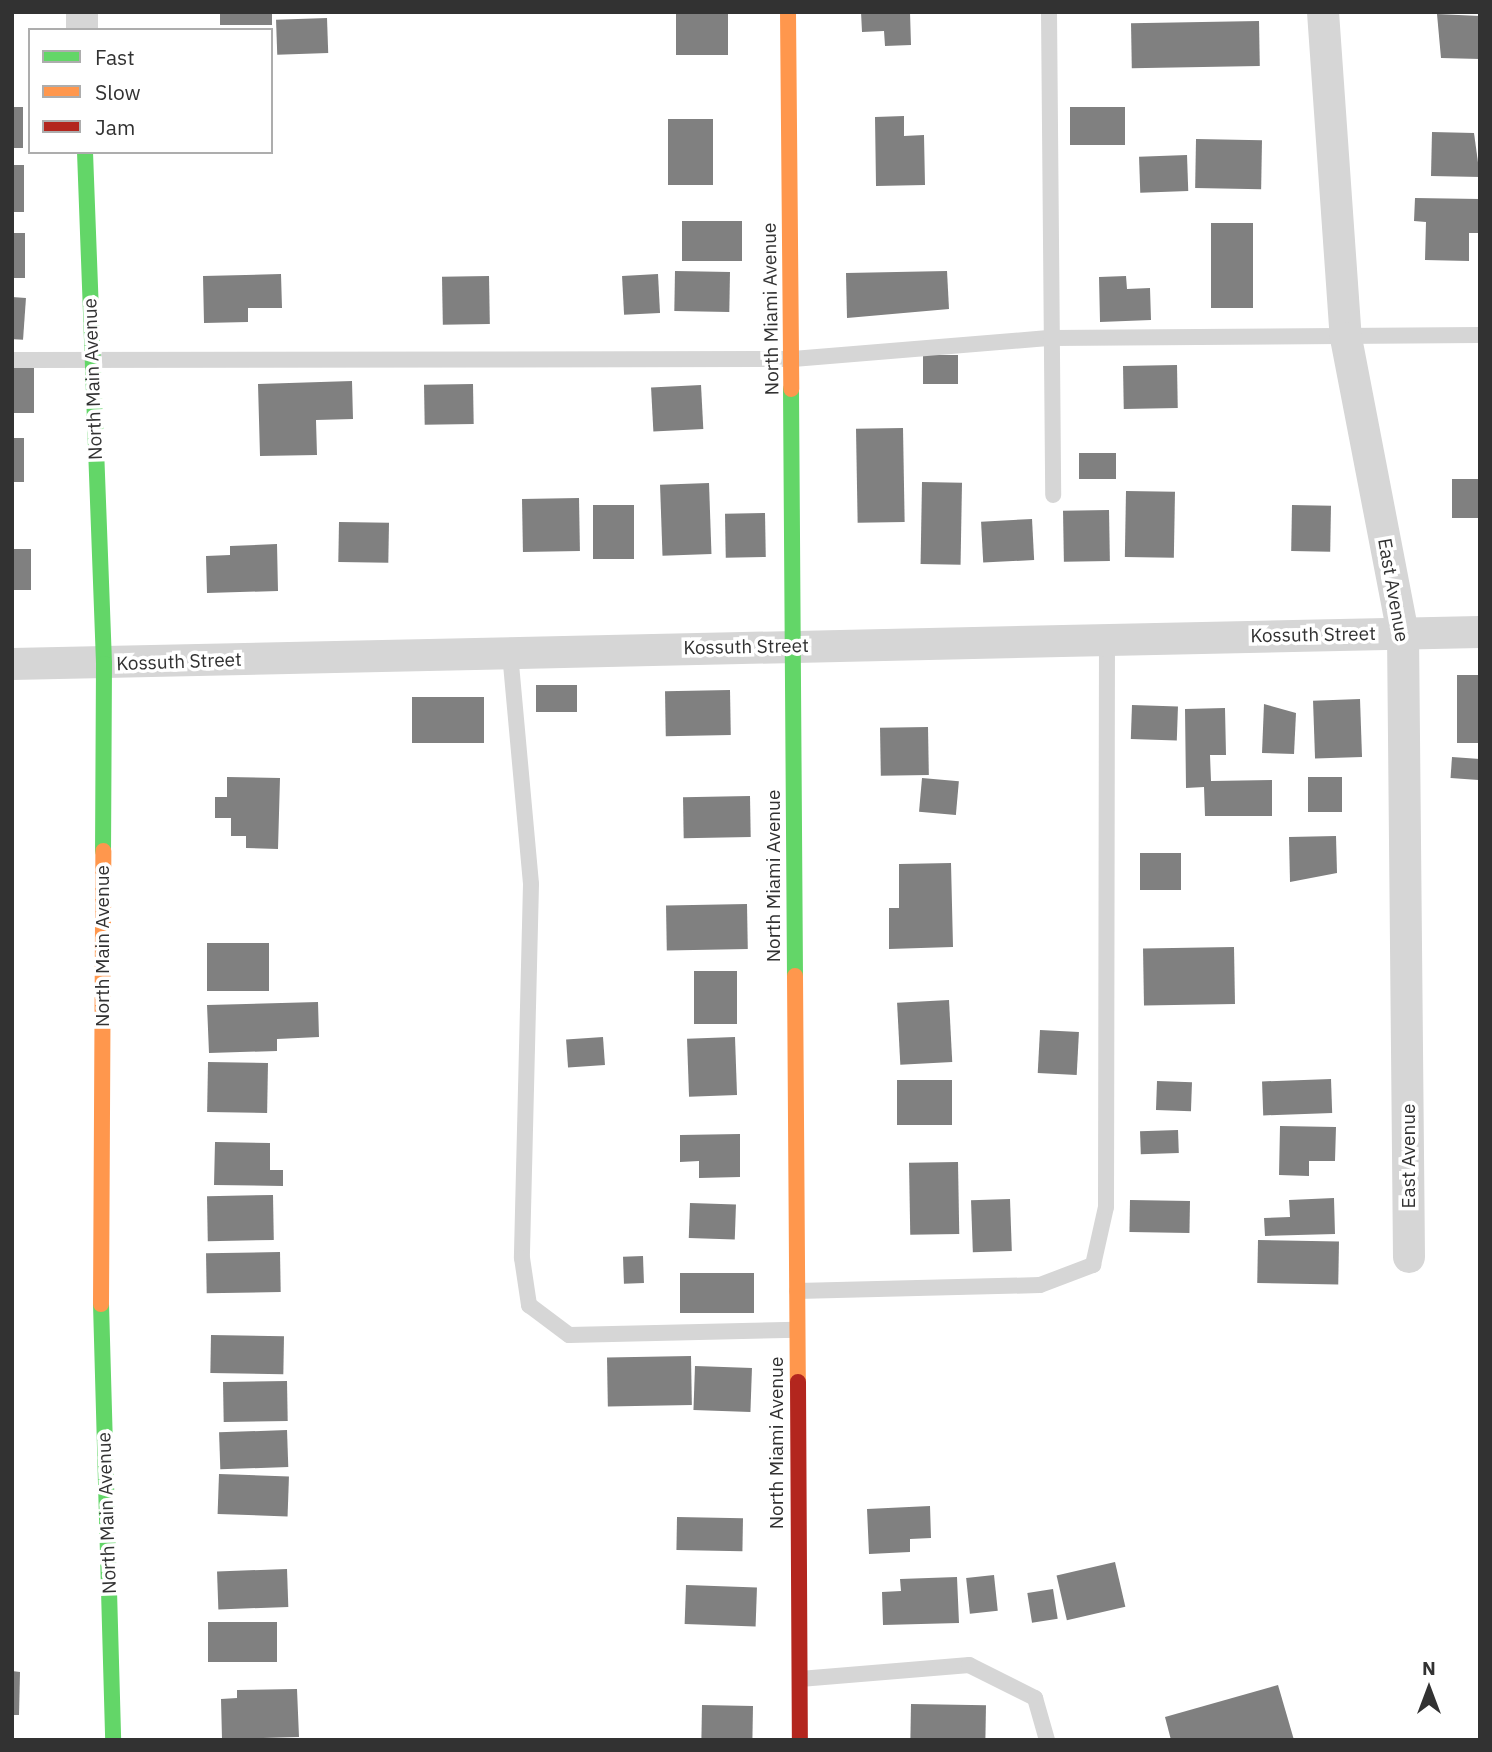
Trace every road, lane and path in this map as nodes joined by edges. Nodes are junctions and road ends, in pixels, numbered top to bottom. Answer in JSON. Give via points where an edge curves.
{"nodes":[{"id":1,"x":788,"y":12,"type":"edge"},
{"id":2,"x":1049,"y":12,"type":"edge"},
{"id":3,"x":1323,"y":12,"type":"edge"},
{"id":4,"x":85,"y":154,"type":"edge"},
{"id":5,"x":1480,"y":335,"type":"edge"},
{"id":6,"x":1051,"y":338,"type":"junction"},
{"id":7,"x":1346,"y":338,"type":"junction"},
{"id":8,"x":793,"y":359,"type":"junction"},
{"id":9,"x":12,"y":360,"type":"edge"},
{"id":10,"x":93,"y":360,"type":"junction"},
{"id":11,"x":1054,"y":495,"type":"dead end"},
{"id":12,"x":1480,"y":632,"type":"edge"},
{"id":13,"x":1403,"y":634,"type":"junction"},
{"id":14,"x":1107,"y":638,"type":"junction"},
{"id":15,"x":793,"y":645,"type":"junction"},
{"id":16,"x":510,"y":653,"type":"junction"},
{"id":17,"x":12,"y":664,"type":"edge"},
{"id":18,"x":104,"y":664,"type":"junction"},
{"id":19,"x":1409,"y":1257,"type":"dead end"},
{"id":20,"x":797,"y":1291,"type":"junction"},
{"id":21,"x":797,"y":1330,"type":"junction"},
{"id":22,"x":800,"y":1679,"type":"junction"},
{"id":23,"x":113,"y":1740,"type":"edge"},
{"id":24,"x":800,"y":1740,"type":"edge"},
{"id":25,"x":1046,"y":1740,"type":"edge"}],
"edges":[{"from":1,"to":8,"type":"street","name":"North Miami Avenue"},
{"from":2,"to":6,"type":"lane"},
{"from":3,"to":7,"type":"street","name":"East Avenue"},
{"from":4,"to":10,"type":"street","name":"North Main Avenue"},
{"from":5,"to":7,"type":"lane"},
{"from":6,"to":7,"type":"lane"},
{"from":6,"to":8,"type":"lane"},
{"from":6,"to":11,"type":"lane"},
{"from":7,"to":13,"type":"street","name":"East Avenue"},
{"from":8,"to":10,"type":"lane"},
{"from":8,"to":15,"type":"street","name":"North Miami Avenue"},
{"from":9,"to":10,"type":"lane"},
{"from":10,"to":18,"type":"street","name":"North Main Avenue"},
{"from":12,"to":13,"type":"street","name":"Kossuth Street"},
{"from":13,"to":14,"type":"street","name":"Kossuth Street"},
{"from":13,"to":19,"type":"street","name":"East Avenue"},
{"from":14,"to":15,"type":"street","name":"Kossuth Street"},
{"from":14,"to":20,"type":"lane","via":[[1107,1207],[1093,1265],[1040,1285]]},
{"from":15,"to":16,"type":"street","name":"Kossuth Street"},
{"from":15,"to":20,"type":"street","name":"North Miami Avenue"},
{"from":16,"to":18,"type":"street","name":"Kossuth Street"},
{"from":16,"to":21,"type":"lane","via":[[531,884],[522,1258],[529,1305],[569,1335]]},
{"from":17,"to":18,"type":"street","name":"Kossuth Street"},
{"from":18,"to":23,"type":"street","name":"North Main Avenue","via":[[102,1336]]},
{"from":20,"to":21,"type":"street","name":"North Miami Avenue"},
{"from":21,"to":22,"type":"street","name":"North Miami Avenue"},
{"from":22,"to":24,"type":"street","name":"North Miami Avenue"},
{"from":22,"to":25,"type":"lane","via":[[969,1665],[1035,1698]]}]}
